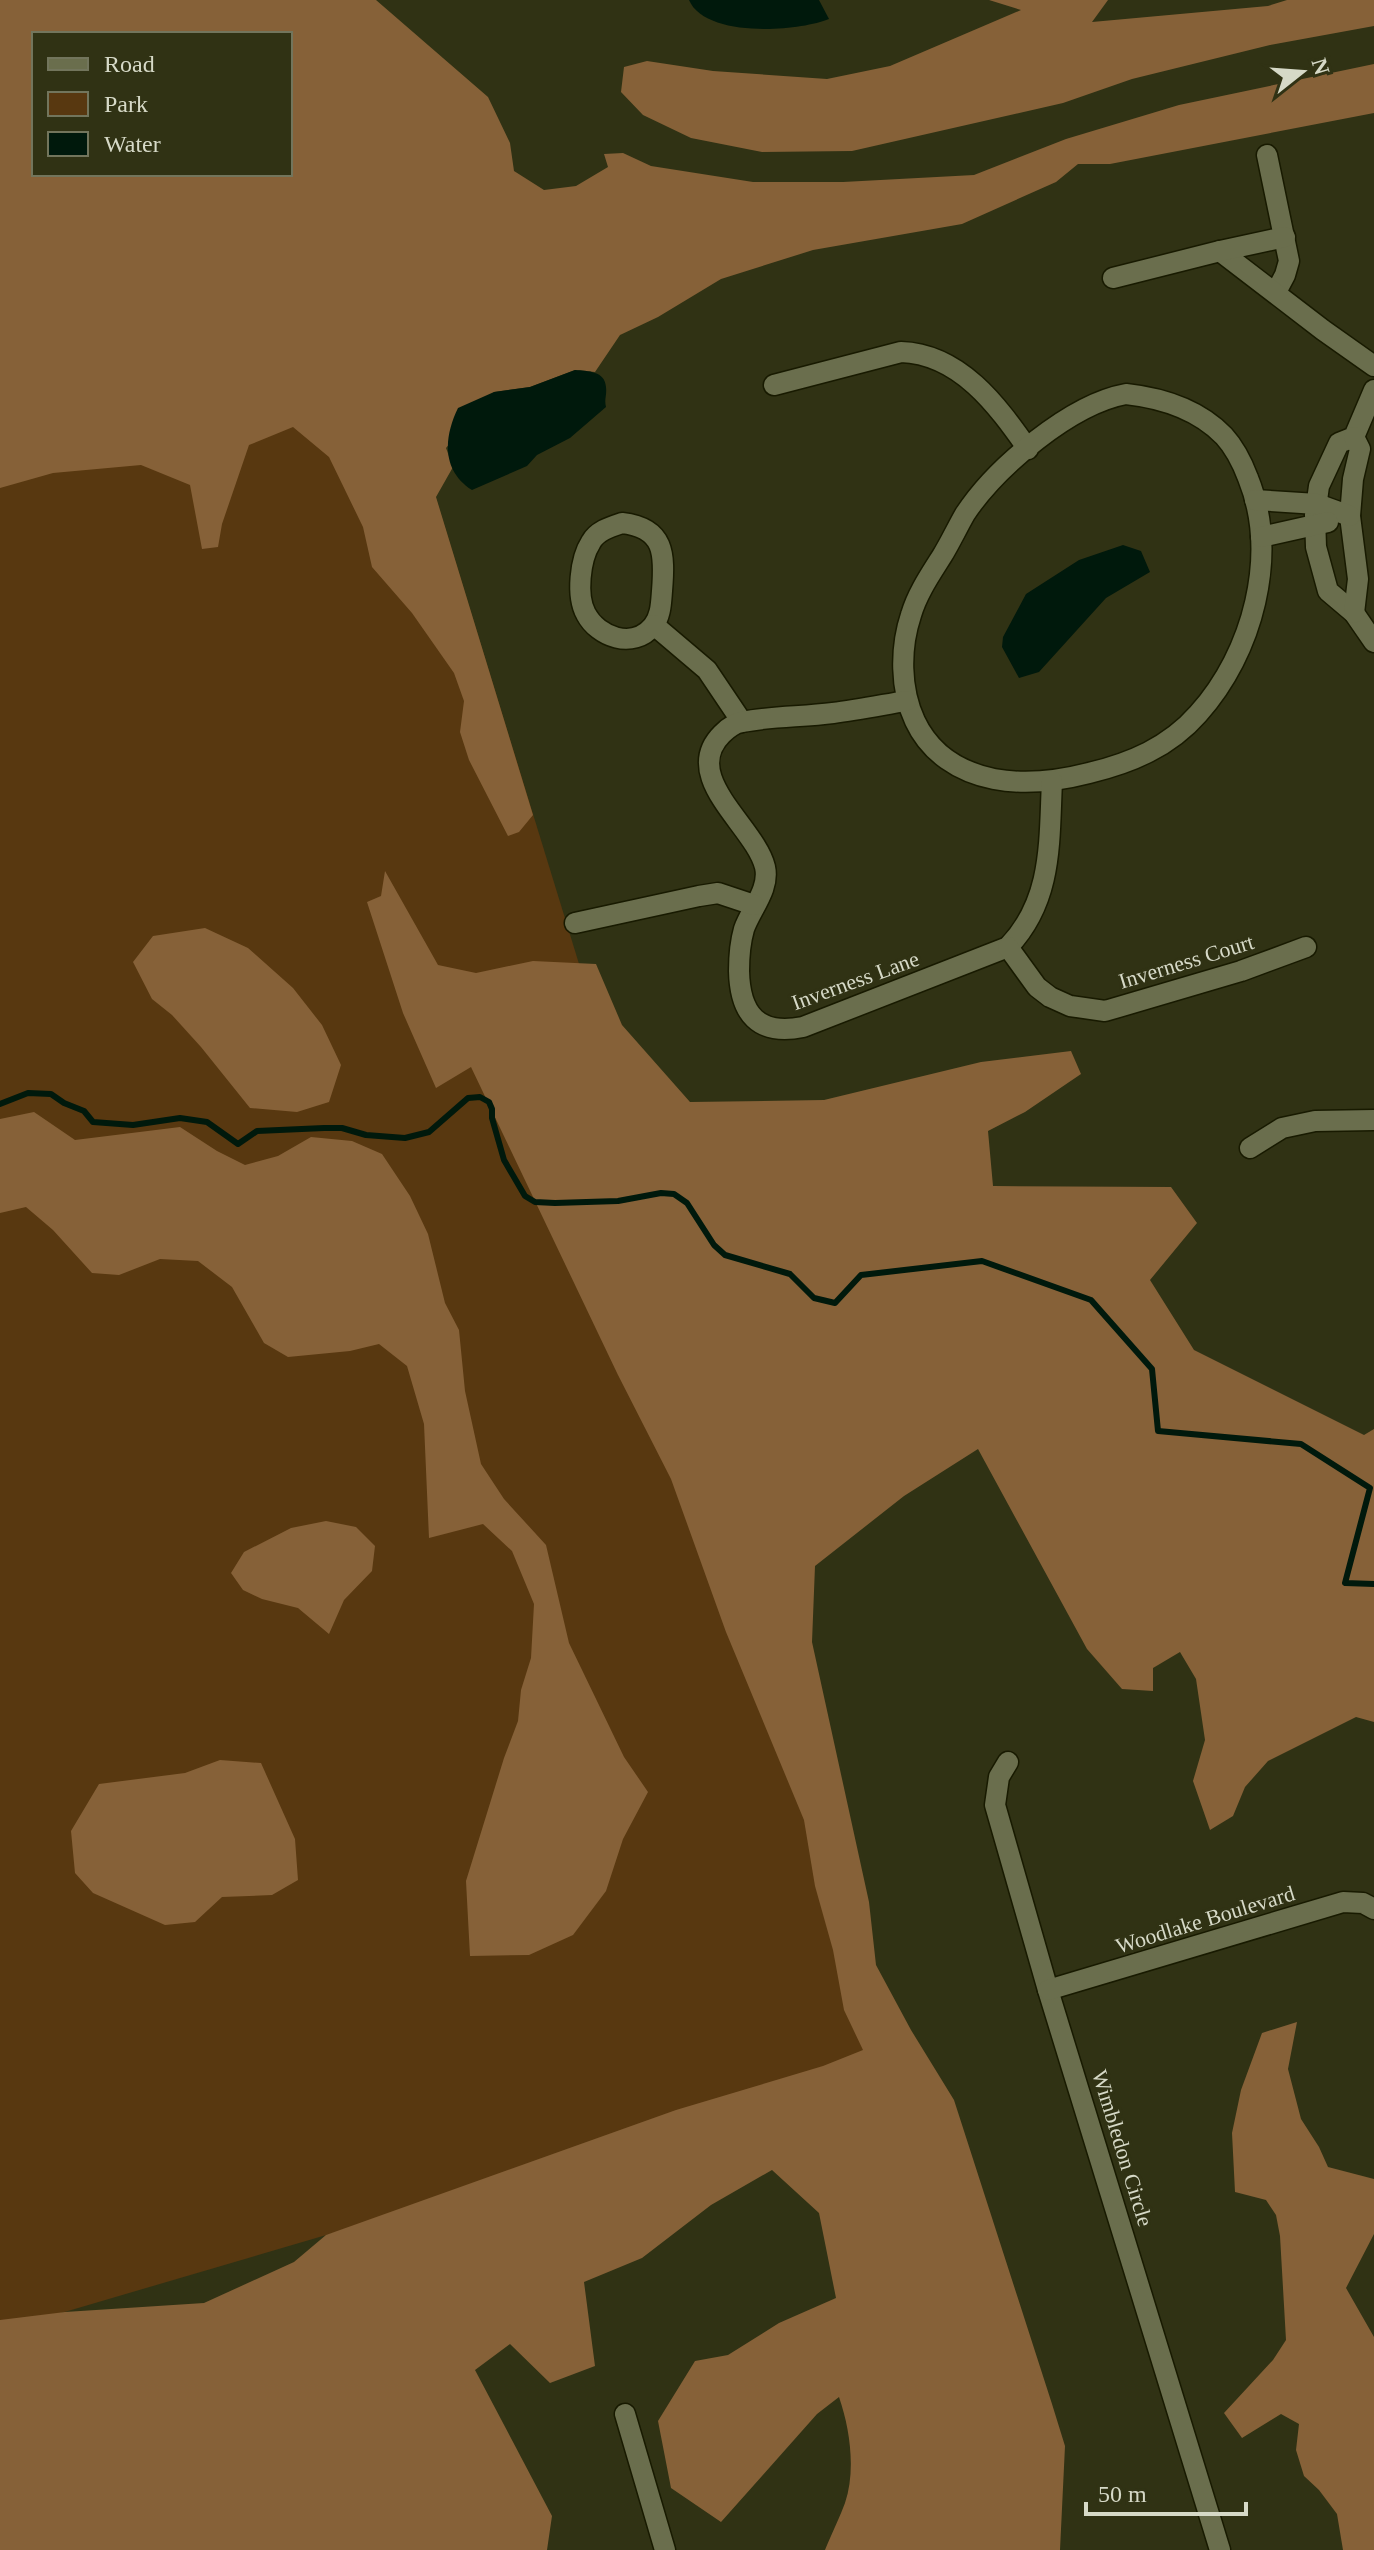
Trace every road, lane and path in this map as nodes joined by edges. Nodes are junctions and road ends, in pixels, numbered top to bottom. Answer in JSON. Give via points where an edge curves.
{"nodes":[{"id":1,"x":1267,"y":155,"type":"dead end"},
{"id":2,"x":1285,"y":237,"type":"junction"},
{"id":3,"x":1220,"y":251,"type":"junction"},
{"id":4,"x":1113,"y":278,"type":"dead end"},
{"id":5,"x":1276,"y":292,"type":"junction"},
{"id":6,"x":1374,"y":366,"type":"edge"},
{"id":7,"x":774,"y":385,"type":"dead end"},
{"id":8,"x":1374,"y":390,"type":"edge"},
{"id":9,"x":1354,"y":437,"type":"junction"},
{"id":10,"x":1028,"y":449,"type":"junction"},
{"id":11,"x":1255,"y":500,"type":"junction"},
{"id":12,"x":1317,"y":504,"type":"junction"},
{"id":13,"x":1350,"y":516,"type":"junction"},
{"id":14,"x":1315,"y":526,"type":"junction"},
{"id":15,"x":1261,"y":537,"type":"junction"},
{"id":16,"x":1354,"y":613,"type":"junction"},
{"id":17,"x":654,"y":625,"type":"junction"},
{"id":18,"x":1374,"y":642,"type":"edge"},
{"id":19,"x":906,"y":701,"type":"junction"},
{"id":20,"x":742,"y":722,"type":"junction"},
{"id":21,"x":1052,"y":781,"type":"junction"},
{"id":22,"x":754,"y":905,"type":"junction"},
{"id":23,"x":575,"y":923,"type":"dead end"},
{"id":24,"x":1008,"y":947,"type":"junction"},
{"id":25,"x":1306,"y":947,"type":"dead end"},
{"id":26,"x":1374,"y":1120,"type":"edge"},
{"id":27,"x":1250,"y":1148,"type":"dead end"},
{"id":28,"x":1008,"y":1762,"type":"dead end"},
{"id":29,"x":1374,"y":1909,"type":"edge"},
{"id":30,"x":1048,"y":1990,"type":"junction"},
{"id":31,"x":625,"y":2414,"type":"dead end"},
{"id":32,"x":665,"y":2550,"type":"edge"},
{"id":33,"x":1220,"y":2550,"type":"edge"}],
"edges":[{"from":1,"to":2,"type":"street"},
{"from":2,"to":3,"type":"street"},
{"from":2,"to":5,"type":"street","via":[[1289,261]]},
{"from":3,"to":4,"type":"street"},
{"from":3,"to":5,"type":"street"},
{"from":5,"to":6,"type":"street"},
{"from":7,"to":10,"type":"street","via":[[901,352],[918,353],[977,386]]},
{"from":8,"to":9,"type":"street"},
{"from":9,"to":12,"type":"street","via":[[1339,443],[1319,486]]},
{"from":9,"to":13,"type":"street","via":[[1360,449]]},
{"from":10,"to":11,"type":"street","via":[[1067,418],[1108,397],[1155,397],[1190,411],[1223,436],[1241,460]]},
{"from":10,"to":19,"type":"street","via":[[966,514],[919,593],[904,652]]},
{"from":11,"to":12,"type":"street"},
{"from":11,"to":15,"type":"street"},
{"from":12,"to":13,"type":"street"},
{"from":12,"to":14,"type":"street"},
{"from":13,"to":14,"type":"street"},
{"from":13,"to":16,"type":"street","via":[[1358,579]]},
{"from":14,"to":15,"type":"street"},
{"from":14,"to":16,"type":"street","via":[[1328,591]]},
{"from":15,"to":21,"type":"street","via":[[1257,592],[1247,632],[1226,676],[1197,715],[1139,758]]},
{"from":16,"to":18,"type":"street"},
{"from":17,"to":17,"type":"street","via":[[661,606],[664,557],[646,529],[622,523],[610,527],[597,534],[585,556],[580,597],[585,612],[612,638],[637,635]]},
{"from":17,"to":20,"type":"street","via":[[707,670]]},
{"from":19,"to":20,"type":"street"},
{"from":19,"to":21,"type":"street","via":[[922,737],[960,769],[1000,780]]},
{"from":20,"to":22,"type":"street","name":"Inverness Lane","via":[[714,743],[709,770],[713,785],[759,850],[765,867],[764,888]]},
{"from":21,"to":24,"type":"street","via":[[1043,887],[1023,932]]},
{"from":22,"to":23,"type":"street","via":[[718,893]]},
{"from":22,"to":24,"type":"street","name":"Inverness Lane","via":[[739,950],[739,991],[755,1020],[784,1031]]},
{"from":24,"to":25,"type":"street","name":"Inverness Court","via":[[1050,997],[1105,1011]]},
{"from":26,"to":27,"type":"street","via":[[1315,1121],[1282,1128]]},
{"from":28,"to":30,"type":"street","name":"Wimbledon Circle","via":[[999,1777],[995,1805]]},
{"from":29,"to":30,"type":"street","name":"Woodlake Boulevard","via":[[1343,1902]]},
{"from":30,"to":33,"type":"street","name":"Wimbledon Circle"},
{"from":31,"to":32,"type":"street"}]}
